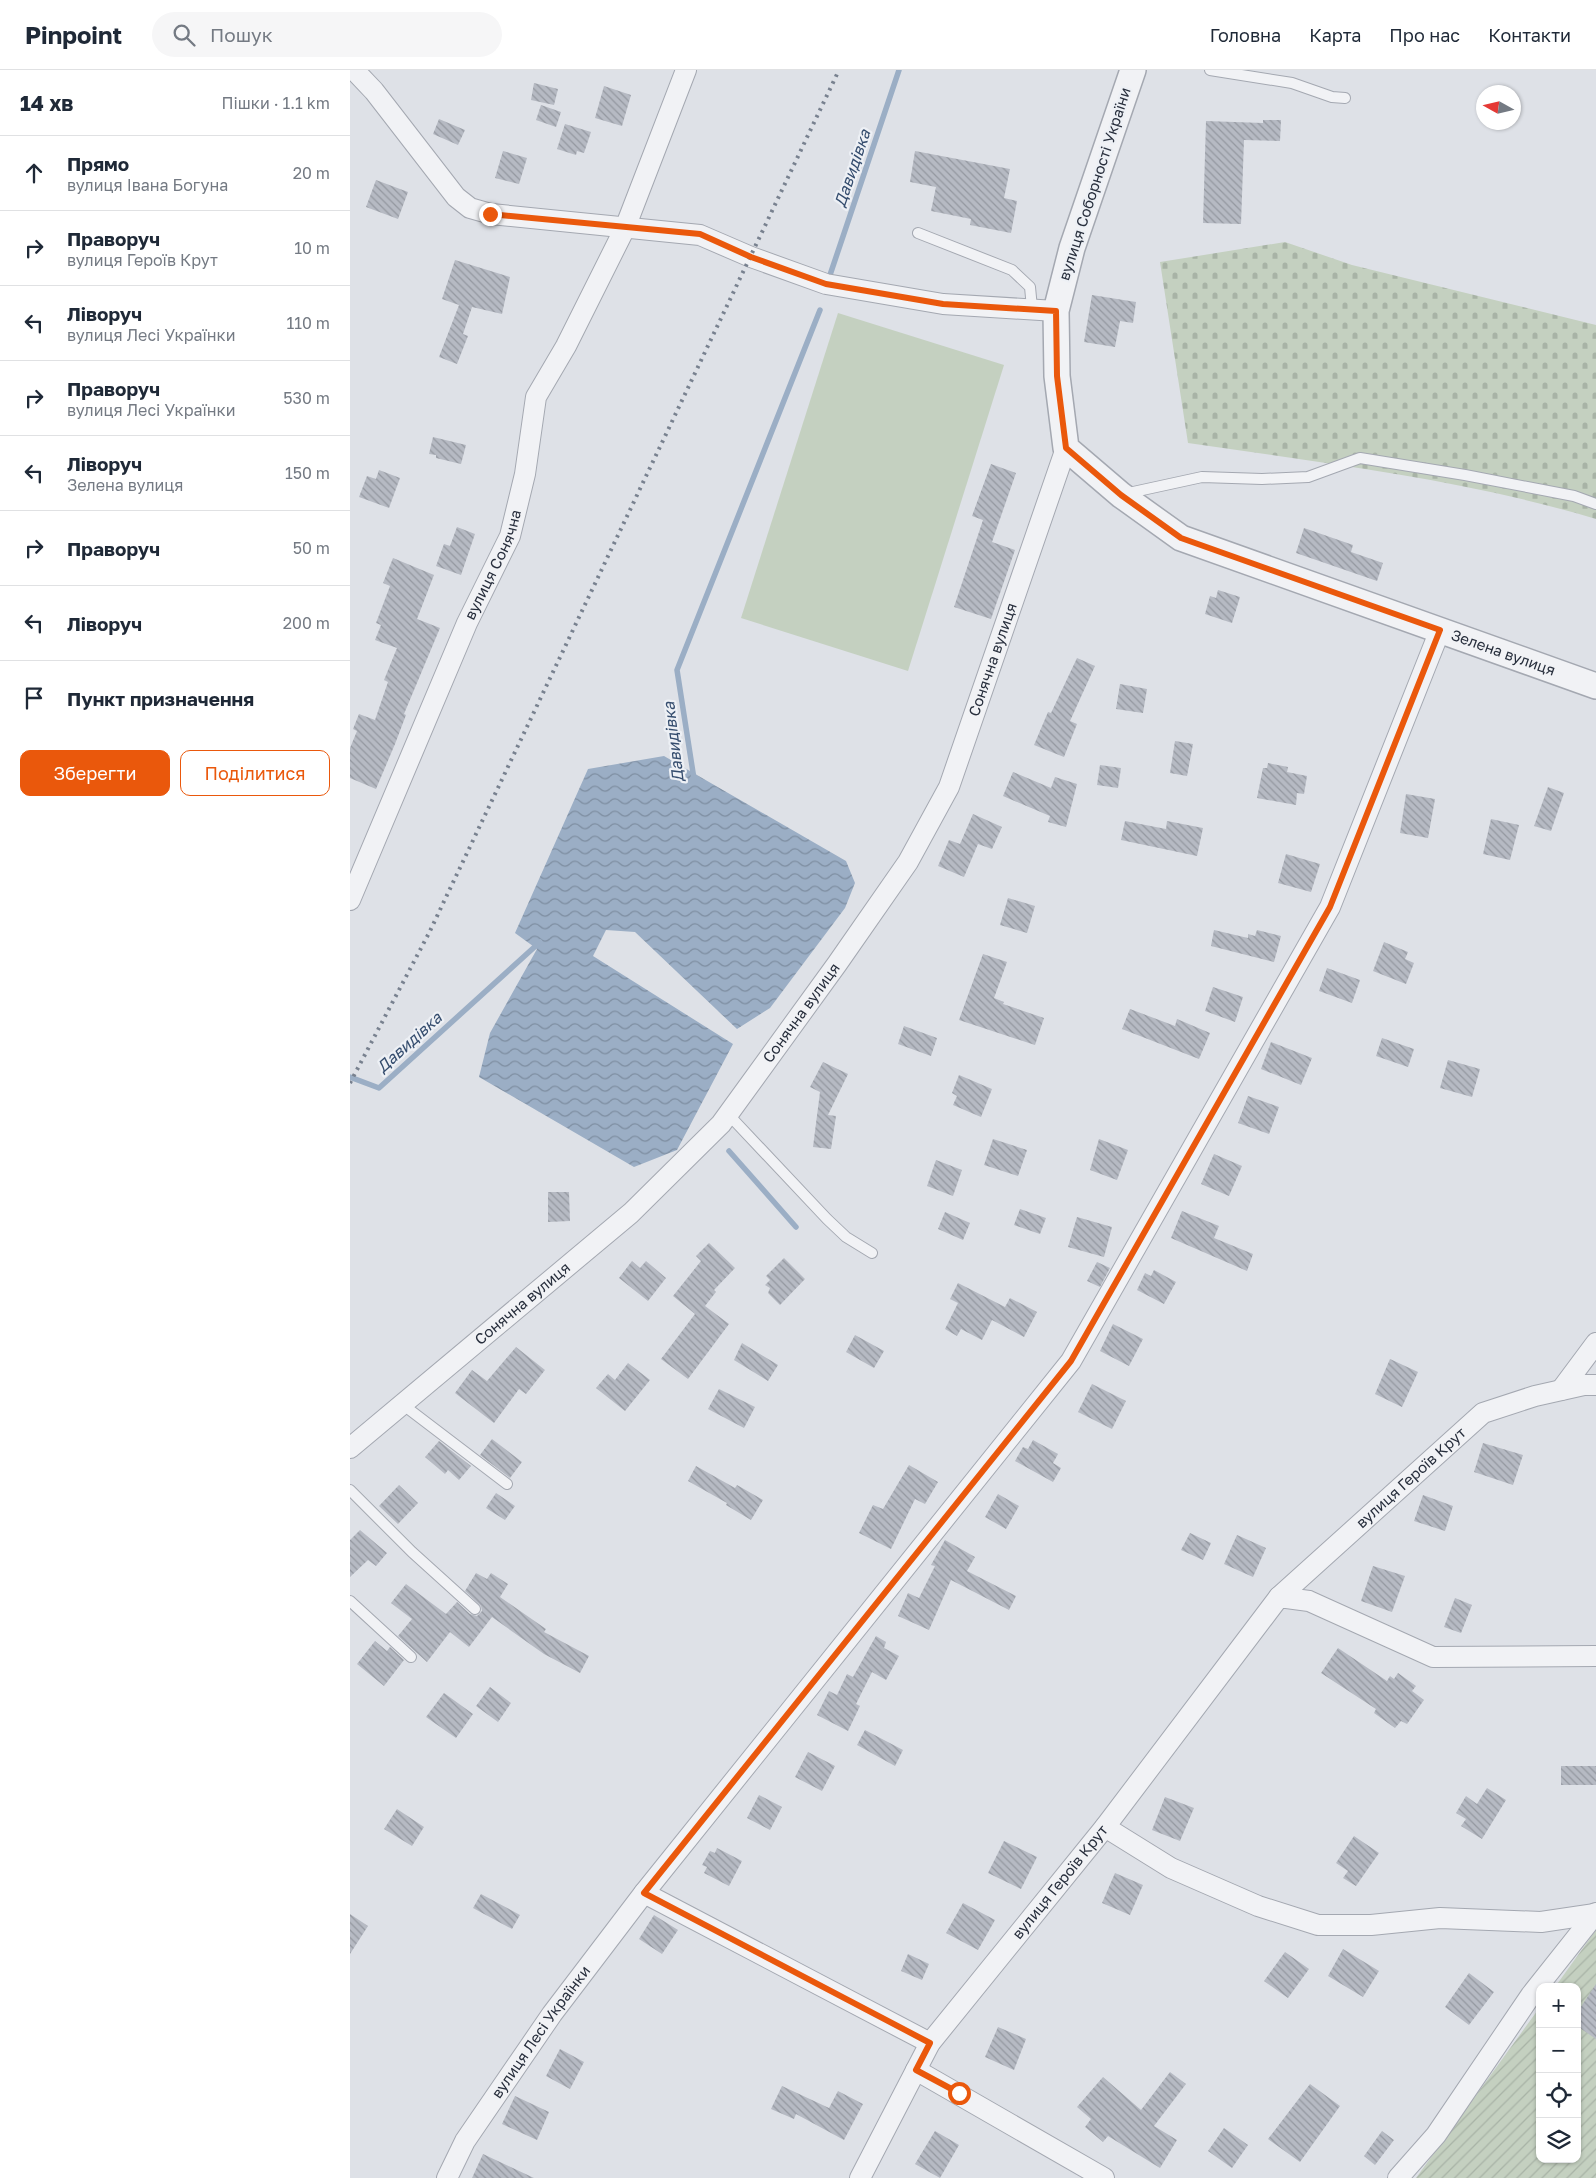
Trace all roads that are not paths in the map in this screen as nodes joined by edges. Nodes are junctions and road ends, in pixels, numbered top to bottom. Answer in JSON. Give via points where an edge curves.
{"nodes":[{"id":1,"x":354,"y":70,"type":"edge"},
{"id":2,"x":686,"y":70,"type":"edge"},
{"id":3,"x":1133,"y":70,"type":"edge"},
{"id":4,"x":1210,"y":70,"type":"edge"},
{"id":5,"x":1345,"y":98,"type":"dead end"},
{"id":6,"x":625,"y":228,"type":"junction"},
{"id":7,"x":918,"y":233,"type":"dead end"},
{"id":8,"x":1044,"y":310,"type":"junction"},
{"id":9,"x":1066,"y":448,"type":"junction"},
{"id":10,"x":1121,"y":495,"type":"junction"},
{"id":11,"x":1596,"y":504,"type":"edge"},
{"id":12,"x":1440,"y":630,"type":"junction"},
{"id":13,"x":1596,"y":686,"type":"edge"},
{"id":14,"x":350,"y":900,"type":"edge"},
{"id":15,"x":728,"y":1114,"type":"junction"},
{"id":16,"x":872,"y":1253,"type":"dead end"},
{"id":17,"x":1596,"y":1343,"type":"edge"},
{"id":18,"x":1596,"y":1385,"type":"edge"},
{"id":19,"x":1561,"y":1390,"type":"junction"},
{"id":20,"x":402,"y":1404,"type":"junction"},
{"id":21,"x":350,"y":1448,"type":"edge"},
{"id":22,"x":507,"y":1484,"type":"dead end"},
{"id":23,"x":350,"y":1490,"type":"edge"},
{"id":24,"x":1278,"y":1597,"type":"junction"},
{"id":25,"x":350,"y":1601,"type":"edge"},
{"id":26,"x":475,"y":1609,"type":"dead end"},
{"id":27,"x":1596,"y":1656,"type":"edge"},
{"id":28,"x":411,"y":1657,"type":"dead end"},
{"id":29,"x":1105,"y":1827,"type":"junction"},
{"id":30,"x":644,"y":1893,"type":"junction"},
{"id":31,"x":1596,"y":1914,"type":"edge"},
{"id":32,"x":930,"y":2043,"type":"junction"},
{"id":33,"x":916,"y":2070,"type":"junction"},
{"id":34,"x":446,"y":2178,"type":"edge"},
{"id":35,"x":860,"y":2178,"type":"edge"},
{"id":36,"x":1104,"y":2178,"type":"edge"},
{"id":37,"x":1398,"y":2178,"type":"edge"}],
"edges":[{"from":1,"to":6,"type":"street","via":[[456,197],[470,208],[490,214]]},
{"from":2,"to":6,"type":"street","name":"вулиця Сонячна"},
{"from":3,"to":8,"type":"street","name":"вулиця Соборності України","via":[[1072,248]]},
{"from":4,"to":5,"type":"lane","via":[[1292,83],[1332,97]]},
{"from":6,"to":8,"type":"street","via":[[700,234],[751,257],[826,284],[943,304]]},
{"from":6,"to":14,"type":"street","name":"вулиця Сонячна","via":[[566,346],[536,396],[525,474],[510,536],[467,623]]},
{"from":7,"to":8,"type":"lane","via":[[1012,270],[1030,288]]},
{"from":8,"to":9,"type":"street","name":"вулиця Соборності України"},
{"from":9,"to":10,"type":"street","name":"Зелена вулиця"},
{"from":9,"to":15,"type":"street","name":"Сонячна вулиця","via":[[949,787],[908,862]]},
{"from":10,"to":11,"type":"lane","via":[[1202,477],[1308,477],[1360,458],[1474,476],[1574,496]]},
{"from":10,"to":12,"type":"street","name":"Зелена вулиця","via":[[1181,538]]},
{"from":12,"to":13,"type":"street","name":"Зелена вулиця"},
{"from":12,"to":30,"type":"street","name":"вулиця Лесі Українки","via":[[1330,907],[1071,1361]]},
{"from":15,"to":16,"type":"lane","via":[[827,1219]]},
{"from":15,"to":20,"type":"street","name":"Сонячна вулиця","via":[[631,1213]]},
{"from":17,"to":19,"type":"street"},
{"from":18,"to":19,"type":"street","name":"вулиця Героїв Крут"},
{"from":19,"to":24,"type":"street","name":"вулиця Героїв Крут","via":[[1482,1413]]},
{"from":20,"to":21,"type":"street","name":"Сонячна вулиця"},
{"from":20,"to":22,"type":"lane"},
{"from":23,"to":26,"type":"lane"},
{"from":24,"to":27,"type":"street","via":[[1310,1601],[1433,1656]]},
{"from":24,"to":29,"type":"street","name":"вулиця Героїв Крут"},
{"from":25,"to":28,"type":"lane"},
{"from":29,"to":31,"type":"street","via":[[1171,1868],[1258,1906],[1318,1925],[1371,1925],[1440,1918],[1541,1922]]},
{"from":29,"to":32,"type":"street","name":"вулиця Героїв Крут"},
{"from":30,"to":32,"type":"street"},
{"from":30,"to":34,"type":"street","name":"вулиця Лесі Українки","via":[[546,2022],[465,2141]]},
{"from":31,"to":37,"type":"street","via":[[1531,1995],[1436,2135]]},
{"from":32,"to":33,"type":"street","name":"вулиця Героїв Крут"},
{"from":33,"to":35,"type":"street","name":"вулиця Героїв Крут"},
{"from":33,"to":36,"type":"street"}]}
